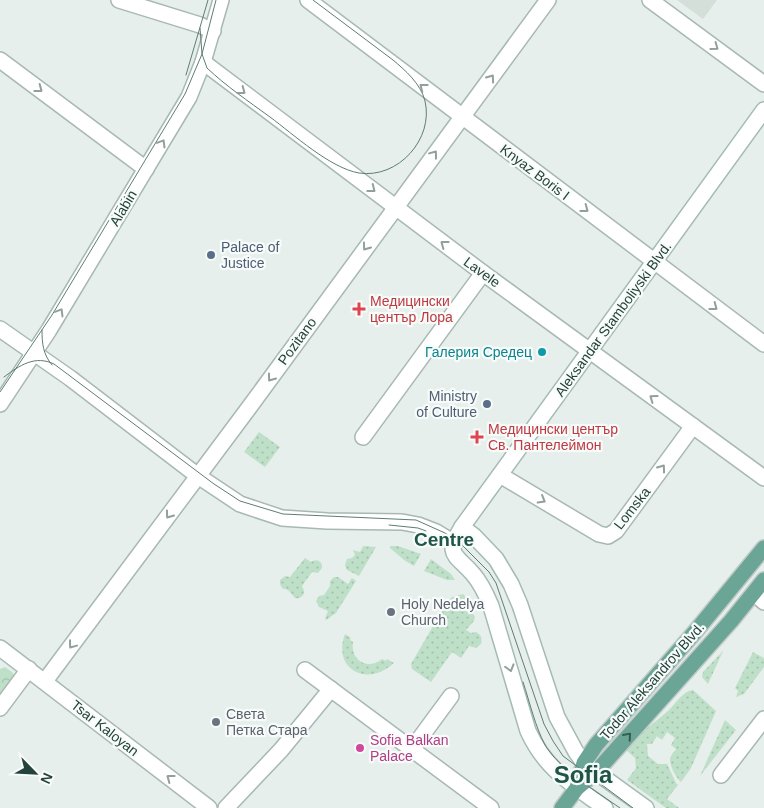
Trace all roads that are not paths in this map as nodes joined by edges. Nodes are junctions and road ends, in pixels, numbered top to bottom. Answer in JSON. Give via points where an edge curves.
{"nodes":[{"id":1,"x":119,"y":0,"type":"edge"},
{"id":2,"x":221,"y":0,"type":"edge"},
{"id":3,"x":308,"y":0,"type":"edge"},
{"id":4,"x":650,"y":0,"type":"edge"},
{"id":5,"x":546,"y":1,"type":"edge"},
{"id":6,"x":213,"y":31,"type":"junction"},
{"id":7,"x":0,"y":60,"type":"edge"},
{"id":8,"x":203,"y":62,"type":"junction"},
{"id":9,"x":764,"y":84,"type":"edge"},
{"id":10,"x":764,"y":110,"type":"edge"},
{"id":11,"x":462,"y":117,"type":"junction"},
{"id":12,"x":146,"y":169,"type":"junction"},
{"id":13,"x":395,"y":207,"type":"junction"},
{"id":14,"x":654,"y":262,"type":"junction"},
{"id":15,"x":483,"y":273,"type":"junction"},
{"id":16,"x":0,"y":329,"type":"edge"},
{"id":17,"x":764,"y":344,"type":"edge"},
{"id":18,"x":590,"y":350,"type":"junction"},
{"id":19,"x":34,"y":353,"type":"junction"},
{"id":20,"x":0,"y":404,"type":"edge"},
{"id":21,"x":693,"y":426,"type":"junction"},
{"id":22,"x":363,"y":437,"type":"dead end"},
{"id":23,"x":500,"y":475,"type":"junction"},
{"id":24,"x":198,"y":476,"type":"junction"},
{"id":25,"x":764,"y":478,"type":"edge"},
{"id":26,"x":462,"y":527,"type":"junction"},
{"id":27,"x":454,"y":543,"type":"junction"},
{"id":28,"x":764,"y":548,"type":"edge"},
{"id":29,"x":764,"y":580,"type":"edge"},
{"id":30,"x":759,"y":597,"type":"edge"},
{"id":31,"x":0,"y":648,"type":"edge"},
{"id":32,"x":29,"y":669,"type":"junction"},
{"id":33,"x":305,"y":670,"type":"dead end"},
{"id":34,"x":45,"y":681,"type":"junction"},
{"id":35,"x":331,"y":689,"type":"junction"},
{"id":36,"x":451,"y":696,"type":"dead end"},
{"id":37,"x":0,"y":708,"type":"edge"},
{"id":38,"x":764,"y":719,"type":"edge"},
{"id":39,"x":412,"y":749,"type":"junction"},
{"id":40,"x":590,"y":768,"type":"junction"},
{"id":41,"x":721,"y":774,"type":"dead end"},
{"id":42,"x":577,"y":788,"type":"junction"},
{"id":43,"x":209,"y":808,"type":"edge"},
{"id":44,"x":226,"y":808,"type":"edge"},
{"id":45,"x":491,"y":808,"type":"edge"},
{"id":46,"x":562,"y":808,"type":"edge"},
{"id":47,"x":606,"y":808,"type":"edge"},
{"id":48,"x":646,"y":808,"type":"edge"}],
"edges":[{"from":1,"to":6,"type":"street"},
{"from":2,"to":6,"type":"street","name":"Alabin"},
{"from":11,"to":3,"type":"street","name":"Knyaz Boris I","one_way":true},
{"from":4,"to":9,"type":"street","one_way":true},
{"from":11,"to":5,"type":"street","name":"Pozitano","one_way":true},
{"from":6,"to":8,"type":"street","name":"Alabin"},
{"from":7,"to":12,"type":"street","one_way":true},
{"from":12,"to":8,"type":"street","name":"Alabin","one_way":true,"via":[[189,96]]},
{"from":8,"to":13,"type":"street","name":"Lavele","one_way":true},
{"from":10,"to":14,"type":"street","name":"Aleksandar Stamboliyski Blvd."},
{"from":13,"to":11,"type":"street","name":"Pozitano","one_way":true},
{"from":11,"to":14,"type":"street","name":"Knyaz Boris I","one_way":true},
{"from":19,"to":12,"type":"street","name":"Alabin","one_way":true},
{"from":15,"to":13,"type":"street","name":"Lavele","one_way":true},
{"from":13,"to":24,"type":"street","name":"Pozitano","one_way":true},
{"from":14,"to":17,"type":"street","name":"Knyaz Boris I","one_way":true},
{"from":14,"to":18,"type":"street","name":"Aleksandar Stamboliyski Blvd."},
{"from":15,"to":18,"type":"street","name":"Lavele"},
{"from":15,"to":22,"type":"street"},
{"from":16,"to":19,"type":"street"},
{"from":21,"to":18,"type":"street","name":"Lavele","one_way":true},
{"from":18,"to":23,"type":"street","name":"Aleksandar Stamboliyski Blvd."},
{"from":19,"to":20,"type":"street","name":"Alabin"},
{"from":19,"to":24,"type":"street"},
{"from":23,"to":21,"type":"street","name":"Lomska","one_way":true,"via":[[599,534],[608,536],[616,531]]},
{"from":21,"to":25,"type":"street","name":"Lavele"},
{"from":23,"to":26,"type":"street","name":"Aleksandar Stamboliyski Blvd."},
{"from":24,"to":27,"type":"street","via":[[240,504],[282,518],[418,524]]},
{"from":24,"to":34,"type":"street","name":"Pozitano","one_way":true},
{"from":26,"to":27,"type":"street","name":"Aleksandar Stamboliyski Blvd."},
{"from":26,"to":40,"type":"street","via":[[496,559],[511,584],[557,717]]},
{"from":27,"to":42,"type":"street","one_way":true,"via":[[455,557],[485,591],[534,743],[549,765]]},
{"from":28,"to":40,"type":"main road","name":"Todor Aleksandrov Blvd.","via":[[596,745]]},
{"from":29,"to":30,"type":"main road","name":"Todor Aleksandrov Blvd."},
{"from":40,"to":30,"type":"main road","name":"Todor Aleksandrov Blvd.","one_way":true},
{"from":31,"to":32,"type":"street","name":"Tsar Kaloyan"},
{"from":32,"to":34,"type":"street","name":"Tsar Kaloyan"},
{"from":32,"to":37,"type":"street"},
{"from":33,"to":35,"type":"street"},
{"from":43,"to":34,"type":"street","name":"Tsar Kaloyan","one_way":true},
{"from":35,"to":39,"type":"street"},
{"from":35,"to":44,"type":"street","via":[[281,750]]},
{"from":36,"to":39,"type":"street"},
{"from":38,"to":41,"type":"street"},
{"from":39,"to":45,"type":"street"},
{"from":40,"to":42,"type":"main road","name":"Todor Aleksandrov Blvd."},
{"from":40,"to":48,"type":"street"},
{"from":42,"to":46,"type":"main road","name":"Todor Aleksandrov Blvd."},
{"from":42,"to":47,"type":"street"}]}
